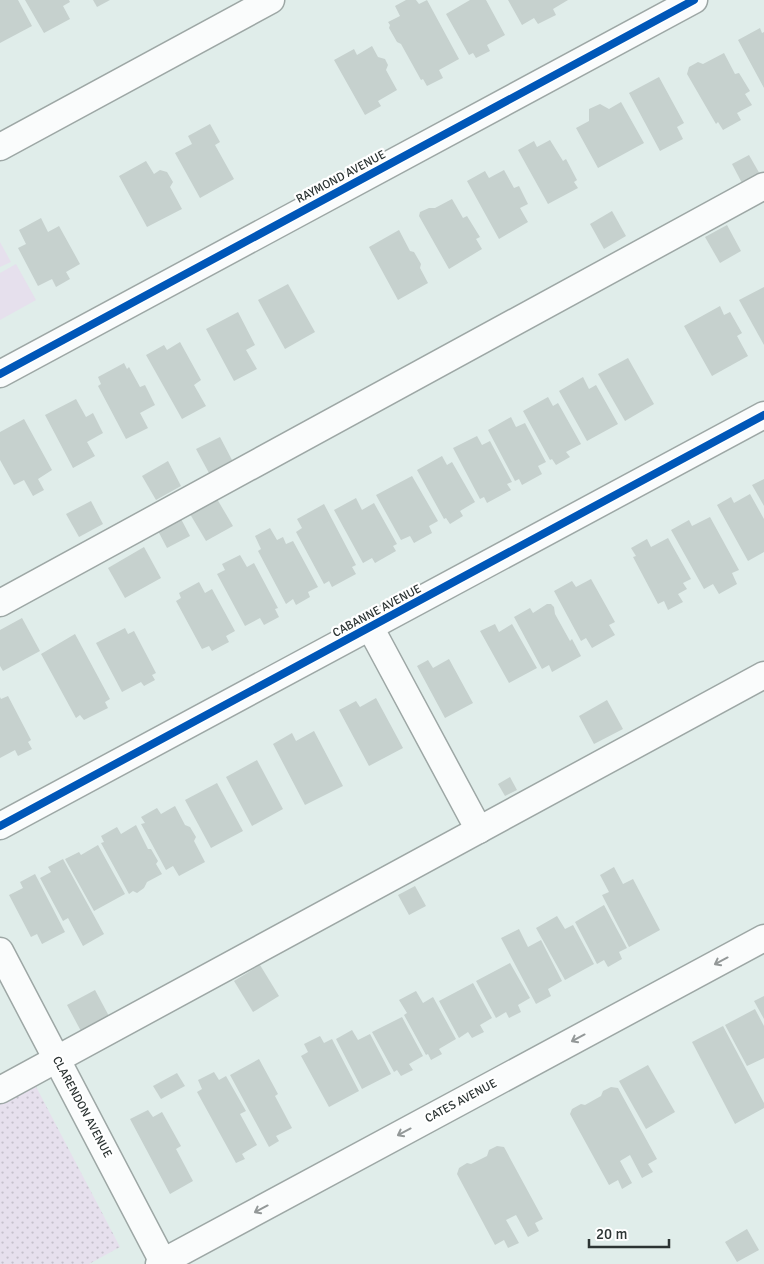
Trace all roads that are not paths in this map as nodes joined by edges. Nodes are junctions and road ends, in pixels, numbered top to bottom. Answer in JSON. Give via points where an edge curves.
{"nodes":[{"id":1,"x":271,"y":0,"type":"edge"},
{"id":2,"x":694,"y":0,"type":"edge"},
{"id":3,"x":0,"y":147,"type":"edge"},
{"id":4,"x":764,"y":186,"type":"edge"},
{"id":5,"x":0,"y":374,"type":"edge"},
{"id":6,"x":764,"y":415,"type":"edge"},
{"id":7,"x":0,"y":602,"type":"edge"},
{"id":8,"x":370,"y":627,"type":"junction"},
{"id":9,"x":764,"y":675,"type":"edge"},
{"id":10,"x":0,"y":826,"type":"edge"},
{"id":11,"x":478,"y":830,"type":"junction"},
{"id":12,"x":764,"y":938,"type":"edge"},
{"id":13,"x":0,"y":951,"type":"edge"},
{"id":14,"x":57,"y":1059,"type":"junction"},
{"id":15,"x":0,"y":1090,"type":"edge"},
{"id":16,"x":162,"y":1263,"type":"edge"}],
"edges":[{"from":1,"to":3,"type":"street"},
{"from":2,"to":5,"type":"street","name":"RAYMOND AVENUE"},
{"from":4,"to":7,"type":"street"},
{"from":6,"to":8,"type":"street","name":"CABANNE AVENUE"},
{"from":8,"to":10,"type":"street","name":"CABANNE AVENUE"},
{"from":8,"to":11,"type":"street"},
{"from":9,"to":11,"type":"street"},
{"from":11,"to":14,"type":"street"},
{"from":12,"to":16,"type":"street","name":"CATES AVENUE","one_way":true},
{"from":13,"to":14,"type":"street","name":"CLARENDON AVENUE"},
{"from":14,"to":15,"type":"street"},
{"from":14,"to":16,"type":"street","name":"CLARENDON AVENUE"}]}
